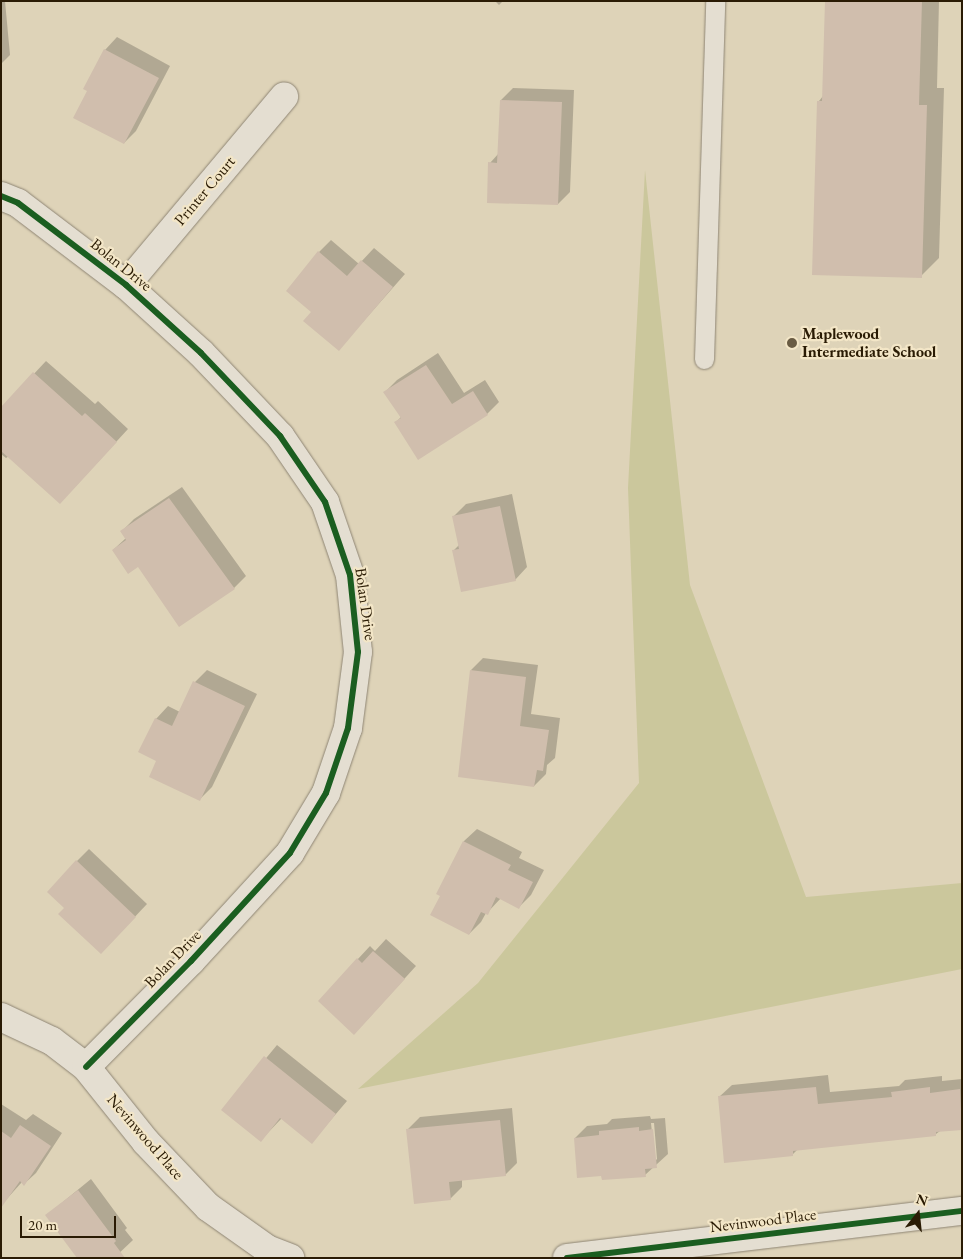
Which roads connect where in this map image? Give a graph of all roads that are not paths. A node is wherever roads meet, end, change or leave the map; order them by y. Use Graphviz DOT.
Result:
graph roads {
  1 [pos="715,1"];
  2 [pos="284,97"];
  3 [pos="1,196"];
  4 [pos="126,285"];
  5 [pos="704,359"];
  6 [pos="1,1017"];
  7 [pos="86,1067"];
  8 [pos="962,1211"];
  9 [pos="290,1258"];
  10 [pos="567,1258"];
  1 -- 5 [label="lane"];
  2 -- 4 [label="street, Printer Court"];
  3 -- 4 [label="street, Bolan Drive"];
  4 -- 7 [label="street, Bolan Drive"];
  6 -- 7 [label="street, Nevinwood Place"];
  7 -- 9 [label="street, Nevinwood Place"];
  8 -- 10 [label="street, Nevinwood Place"];
}
